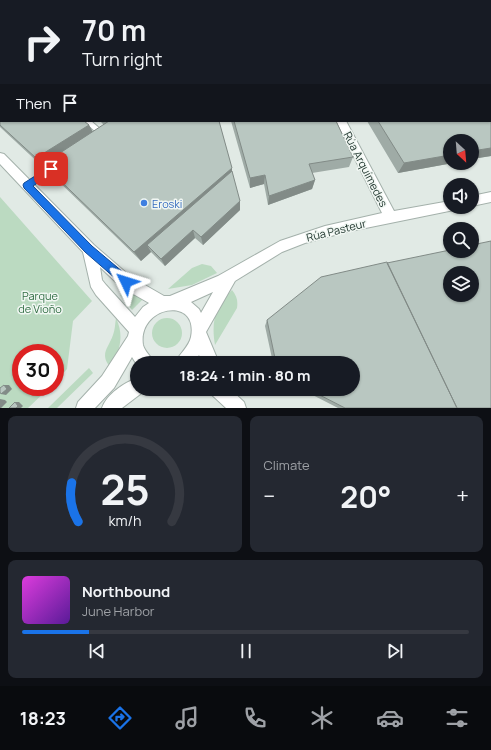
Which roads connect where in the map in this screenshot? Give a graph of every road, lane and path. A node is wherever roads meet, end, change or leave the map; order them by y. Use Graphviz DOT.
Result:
graph roads {
  1 [pos="88,122"];
  2 [pos="342,122"];
  3 [pos="97,139"];
  4 [pos="0,157"];
  5 [pos="64,161"];
  6 [pos="27,185"];
  7 [pos="491,198"];
  8 [pos="479,200"];
  9 [pos="443,207"];
  10 [pos="391,218"];
  11 [pos="89,249"];
  12 [pos="230,278"];
  13 [pos="168,303"];
  14 [pos="199,333"];
  15 [pos="136,334"];
  16 [pos="140,356"];
  17 [pos="190,356"];
  18 [pos="208,356"];
  19 [pos="130,391"];
  20 [pos="227,396"];
  21 [pos="84,408"];
  22 [pos="110,408"];
  23 [pos="238,408"];
  1 -- 3 [label="lane"];
  2 -- 10 [label="street, Rúa Arquímedes"];
  4 -- 6 [label="street"];
  5 -- 6 [label="lane"];
  6 -- 11 [label="street"];
  7 -- 8 [label="street"];
  9 -- 10 [label="street, Rúa Pasteur"];
  10 -- 12 [label="street, Rúa Pasteur"];
  11 -- 13 [label="street"];
  11 -- 15 [label="street"];
  12 -- 13 [label="street, Rúa Pasteur"];
  12 -- 14 [label="street, Rúa Pasteur"];
  13 -- 14 [label="street"];
  13 -- 15 [label="street, Rúa Pasteur"];
  14 -- 17 [label="street, Rúa Pasteur"];
  14 -- 18 [label="street"];
  15 -- 16 [label="street"];
  15 -- 21 [label="street"];
  19 -- 22 [label="street"];
  20 -- 23 [label="street"];
}
